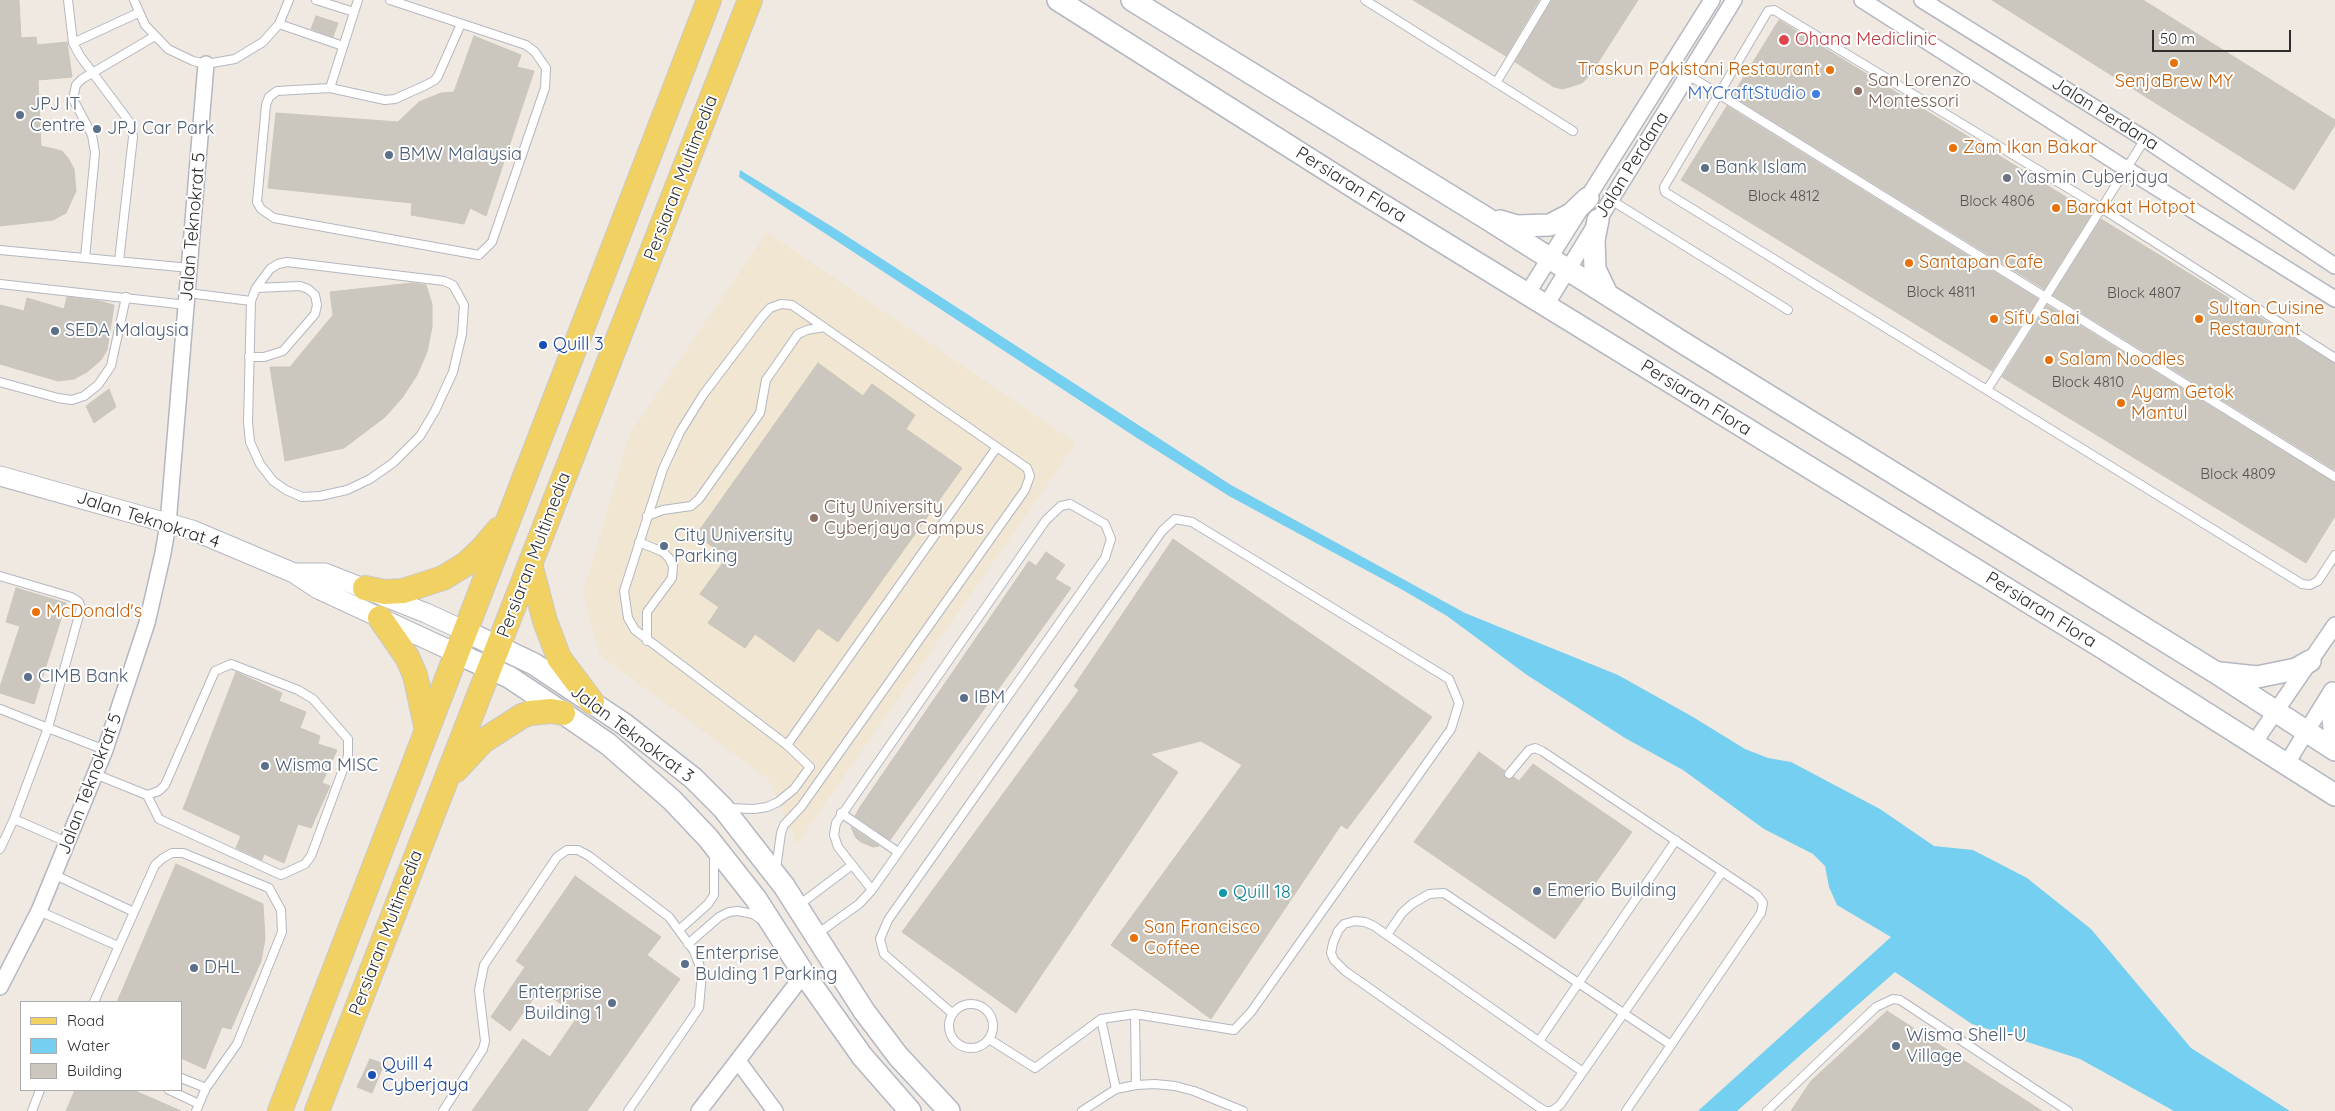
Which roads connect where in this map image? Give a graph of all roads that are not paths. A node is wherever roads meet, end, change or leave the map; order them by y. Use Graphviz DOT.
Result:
graph roads {
  1 [pos="68,0"];
  2 [pos="134,0"];
  3 [pos="289,0"];
  4 [pos="316,0"];
  5 [pos="358,0"];
  6 [pos="390,0"];
  7 [pos="709,0"];
  8 [pos="750,0"];
  9 [pos="760,0"];
  10 [pos="1058,0"];
  11 [pos="1132,0"];
  12 [pos="1149,0"];
  13 [pos="1365,0"];
  14 [pos="1546,0"];
  15 [pos="1712,0"];
  16 [pos="1734,0"];
  17 [pos="1862,0"];
  18 [pos="1922,0"];
  19 [pos="354,12"];
  20 [pos="138,13"];
  21 [pos="1161,17"];
  22 [pos="278,24"];
  23 [pos="461,24"];
  24 [pos="739,30"];
  25 [pos="155,36"];
  26 [pos="73,43"];
  27 [pos="343,46"];
  28 [pos="206,64"];
  29 [pos="1672,65"];
  30 [pos="92,73"];
  31 [pos="1688,76"];
  32 [pos="1496,83"];
  33 [pos="330,88"];
  34 [pos="1719,95"];
  35 [pos="1573,131"];
  36 [pos="2146,139"];
  37 [pos="2126,169"];
  38 [pos="1588,198"];
  39 [pos="1611,200"];
  40 [pos="2101,208"];
  41 [pos="1483,216"];
  42 [pos="1598,220"];
  43 [pos="0,250"];
  44 [pos="84,258"];
  45 [pos="1550,258"];
  46 [pos="119,261"];
  47 [pos="2335,266"];
  48 [pos="190,268"];
  49 [pos="1568,270"];
  50 [pos="0,284"];
  51 [pos="256,288"];
  52 [pos="1527,294"];
  53 [pos="1607,294"];
  54 [pos="126,297"];
  55 [pos="2044,297"];
  56 [pos="187,299"];
  57 [pos="2335,299"];
  58 [pos="251,301"];
  59 [pos="1546,305"];
  60 [pos="1788,310"];
  61 [pos="824,327"];
  62 [pos="250,357"];
  63 [pos="2335,358"];
  64 [pos="0,382"];
  65 [pos="1986,390"];
  66 [pos="998,447"];
  67 [pos="0,476"];
  68 [pos="2335,477"];
  69 [pos="510,515"];
  70 [pos="648,516"];
  71 [pos="168,524"];
  72 [pos="639,542"];
  73 [pos="2335,555"];
  74 [pos="530,564"];
  75 [pos="294,573"];
  76 [pos="1,579"];
  77 [pos="365,588"];
  78 [pos="380,618"];
  79 [pos="2335,625"];
  80 [pos="465,631"];
  81 [pos="647,641"];
  82 [pos="498,646"];
  83 [pos="456,653"];
  84 [pos="2310,661"];
  85 [pos="490,668"];
  86 [pos="2215,672"];
  87 [pos="2335,685"];
  88 [pos="2335,695"];
  89 [pos="592,702"];
  90 [pos="0,709"];
  91 [pos="2274,712"];
  92 [pos="563,713"];
  93 [pos="48,728"];
  94 [pos="427,730"];
  95 [pos="2307,732"];
  96 [pos="2335,735"];
  97 [pos="2254,743"];
  98 [pos="787,745"];
  99 [pos="105,750"];
  100 [pos="2335,750"];
  101 [pos="2287,763"];
  102 [pos="810,767"];
  103 [pos="95,774"];
  104 [pos="1509,774"];
  105 [pos="823,776"];
  106 [pos="444,784"];
  107 [pos="2335,794"];
  108 [pos="147,795"];
  109 [pos="723,808"];
  110 [pos="842,813"];
  111 [pos="14,819"];
  112 [pos="708,838"];
  113 [pos="1676,840"];
  114 [pos="68,843"];
  115 [pos="0,849"];
  116 [pos="898,852"];
  117 [pos="852,865"];
  118 [pos="1722,872"];
  119 [pos="776,874"];
  120 [pos="55,875"];
  121 [pos="872,890"];
  122 [pos="797,906"];
  123 [pos="39,911"];
  124 [pos="134,912"];
  125 [pos="678,930"];
  126 [pos="776,930"];
  127 [pos="816,935"];
  128 [pos="1387,935"];
  129 [pos="688,944"];
  130 [pos="118,946"];
  131 [pos="804,974"];
  132 [pos="1579,982"];
  133 [pos="0,987"];
  134 [pos="94,1001"];
  135 [pos="1624,1013"];
  136 [pos="953,1014"];
  137 [pos="1135,1014"];
  138 [pos="1101,1019"];
  139 [pos="989,1039"];
  140 [pos="1539,1041"];
  141 [pos="1671,1045"];
  142 [pos="738,1061"];
  143 [pos="1583,1072"];
  144 [pos="182,1078"];
  145 [pos="1136,1085"];
  146 [pos="206,1088"];
  147 [pos="1116,1089"];
  148 [pos="40,1091"];
  149 [pos="171,1091"];
  150 [pos="198,1107"];
  151 [pos="32,1111"];
  152 [pos="280,1111"];
  153 [pos="317,1111"];
  154 [pos="443,1111"];
  155 [pos="628,1111"];
  156 [pos="699,1111"];
  157 [pos="775,1111"];
  158 [pos="910,1111"];
  159 [pos="949,1111"];
  160 [pos="1082,1111"];
  161 [pos="1243,1111"];
  162 [pos="1626,1111"];
  163 [pos="1767,1111"];
  164 [pos="2068,1111"];
  1 -- 26 [label="lane"];
  2 -- 20 [label="lane"];
  3 -- 22 [label="lane"];
  4 -- 19 [label="lane"];
  5 -- 19 [label="lane"];
  6 -- 23 [label="lane"];
  7 -- 69 [label="main road, Persiaran Multimedia"];
  8 -- 24 [label="main road, Persiaran Multimedia"];
  9 -- 24 [label="main road"];
  10 -- 52 [label="main road, Persiaran Flora"];
  11 -- 21 [label="main road"];
  12 -- 21 [label="street"];
  13 -- 32 [label="lane"];
  14 -- 32 [label="lane"];
  15 -- 29 [label="street, Jalan Perdana"];
  16 -- 31 [label="street, Jalan Perdana"];
  17 -- 37 [label="street, Jalan Perdana"];
  18 -- 36 [label="street, Jalan Perdana"];
  19 -- 27 [label="lane"];
  20 -- 25 [label="lane"];
  20 -- 26 [label="lane"];
  21 -- 41 [label="main road"];
  22 -- 27 [label="lane"];
  22 -- 28 [label="lane"];
  23 -- 33 [label="lane"];
  23 -- 33 [label="lane"];
  24 -- 74 [label="main road, Persiaran Multimedia"];
  25 -- 28 [label="lane"];
  25 -- 30 [label="lane"];
  26 -- 30 [label="lane"];
  27 -- 33 [label="lane"];
  28 -- 48 [label="street, Jalan Teknokrat 5"];
  29 -- 31 [label="lane"];
  29 -- 38 [label="street, Jalan Perdana"];
  30 -- 44 [label="lane"];
  30 -- 46 [label="lane"];
  31 -- 34 [label="lane"];
  31 -- 39 [label="street, Jalan Perdana"];
  32 -- 35 [label="lane"];
  34 -- 40 [label="lane"];
  34 -- 55 [label="lane"];
  34 -- 65 [label="lane"];
  36 -- 37 [label="lane"];
  36 -- 47 [label="street, Jalan Perdana"];
  37 -- 40 [label="lane"];
  37 -- 57 [label="street, Jalan Perdana"];
  38 -- 41 [label="main road"];
  38 -- 45 [label="street, Jalan Perdana"];
  39 -- 42 [label="street, Jalan Perdana"];
  39 -- 60 [label="lane"];
  40 -- 55 [label="lane"];
  40 -- 63 [label="lane"];
  41 -- 45 [label="main road"];
  42 -- 49 [label="street, Jalan Perdana"];
  42 -- 53 [label="main road"];
  43 -- 44 [label="lane"];
  44 -- 46 [label="lane"];
  45 -- 49 [label="main road"];
  45 -- 52 [label="street, Jalan Perdana"];
  46 -- 48 [label="lane"];
  48 -- 56 [label="street, Jalan Teknokrat 5"];
  49 -- 53 [label="main road"];
  49 -- 59 [label="street, Jalan Perdana"];
  50 -- 54 [label="lane"];
  51 -- 58 [label="lane"];
  51 -- 62 [label="lane"];
  51 -- 62 [label="lane"];
  52 -- 59 [label="main road, Persiaran Flora"];
  53 -- 86 [label="main road"];
  54 -- 56 [label="lane"];
  54 -- 64 [label="lane"];
  55 -- 65 [label="lane"];
  55 -- 68 [label="lane"];
  56 -- 58 [label="lane"];
  56 -- 71 [label="street, Jalan Teknokrat 5"];
  58 -- 62 [label="lane"];
  59 -- 97 [label="main road, Persiaran Flora"];
  61 -- 66 [label="lane"];
  61 -- 70 [label="lane"];
  61 -- 70 [label="lane"];
  65 -- 73 [label="lane"];
  66 -- 98 [label="lane"];
  66 -- 105 [label="lane"];
  67 -- 71 [label="street, Jalan Teknokrat 4"];
  69 -- 77 [label="main road"];
  69 -- 80 [label="main road, Persiaran Multimedia"];
  70 -- 72 [label="lane"];
  71 -- 75 [label="street, Jalan Teknokrat 4"];
  71 -- 99 [label="street, Jalan Teknokrat 5"];
  72 -- 81 [label="lane"];
  72 -- 81 [label="lane"];
  74 -- 82 [label="main road, Persiaran Multimedia"];
  74 -- 89 [label="main road"];
  75 -- 77 [label="street, Jalan Teknokrat 4"];
  75 -- 78 [label="street, Jalan Teknokrat 4"];
  76 -- 93 [label="lane"];
  77 -- 80 [label="street, Jalan Teknokrat 4"];
  78 -- 83 [label="street, Jalan Teknokrat 4"];
  78 -- 94 [label="main road"];
  79 -- 84 [label="street"];
  80 -- 82 [label="main road, Jalan Teknokrat 3"];
  80 -- 83 [label="main road, Persiaran Multimedia"];
  81 -- 98 [label="lane"];
  82 -- 85 [label="main road, Persiaran Multimedia"];
  82 -- 89 [label="main road, Jalan Teknokrat 3"];
  83 -- 85 [label="main road, Jalan Teknokrat 4"];
  83 -- 94 [label="main road, Persiaran Multimedia"];
  84 -- 86 [label="main road"];
  84 -- 91 [label="street"];
  85 -- 92 [label="main road, Jalan Teknokrat 3"];
  85 -- 106 [label="main road, Persiaran Multimedia"];
  86 -- 91 [label="main road"];
  87 -- 95 [label="street"];
  88 -- 96 [label="main road"];
  89 -- 109 [label="main road, Jalan Teknokrat 3"];
  90 -- 93 [label="lane"];
  91 -- 95 [label="main road"];
  91 -- 97 [label="street"];
  92 -- 106 [label="main road"];
  92 -- 112 [label="main road, Jalan Teknokrat 3"];
  93 -- 99 [label="lane"];
  93 -- 111 [label="lane"];
  94 -- 152 [label="main road, Persiaran Multimedia"];
  95 -- 100 [label="main road"];
  95 -- 101 [label="street"];
  97 -- 101 [label="main road, Persiaran Flora"];
  98 -- 102 [label="lane"];
  99 -- 103 [label="street, Jalan Teknokrat 5"];
  101 -- 107 [label="main road, Persiaran Flora"];
  102 -- 105 [label="lane"];
  102 -- 109 [label="lane"];
  103 -- 108 [label="lane"];
  103 -- 114 [label="street, Jalan Teknokrat 5"];
  104 -- 113 [label="lane"];
  105 -- 119 [label="lane"];
  106 -- 153 [label="main road, Persiaran Multimedia"];
  108 -- 108 [label="lane"];
  109 -- 119 [label="main road, Jalan Teknokrat 3"];
  110 -- 116 [label="lane"];
  110 -- 116 [label="lane"];
  110 -- 117 [label="lane"];
  111 -- 114 [label="lane"];
  111 -- 115 [label="lane"];
  112 -- 125 [label="lane"];
  112 -- 126 [label="main road, Jalan Teknokrat 3"];
  113 -- 118 [label="lane"];
  113 -- 132 [label="lane"];
  114 -- 120 [label="street, Jalan Teknokrat 5"];
  116 -- 121 [label="lane"];
  117 -- 121 [label="lane"];
  117 -- 122 [label="lane"];
  118 -- 135 [label="lane"];
  118 -- 141 [label="lane"];
  119 -- 122 [label="main road, Jalan Teknokrat 3"];
  120 -- 123 [label="street, Jalan Teknokrat 5"];
  120 -- 124 [label="lane"];
  121 -- 127 [label="lane"];
  122 -- 127 [label="main road, Jalan Teknokrat 3"];
  123 -- 130 [label="lane"];
  123 -- 133 [label="street, Jalan Teknokrat 5"];
  124 -- 130 [label="lane"];
  124 -- 146 [label="lane"];
  125 -- 129 [label="lane"];
  125 -- 154 [label="lane"];
  126 -- 129 [label="lane"];
  126 -- 131 [label="main road, Jalan Teknokrat 3"];
  127 -- 159 [label="main road, Jalan Teknokrat 3"];
  128 -- 132 [label="lane"];
  128 -- 140 [label="lane"];
  128 -- 143 [label="lane"];
  129 -- 155 [label="lane"];
  130 -- 134 [label="lane"];
  131 -- 142 [label="street"];
  131 -- 158 [label="main road, Jalan Teknokrat 3"];
  132 -- 135 [label="lane"];
  132 -- 140 [label="lane"];
  135 -- 141 [label="lane"];
  135 -- 143 [label="lane"];
  136 -- 137 [label="lane"];
  136 -- 139 [label="lane"];
  136 -- 139 [label="lane"];
  137 -- 138 [label="lane"];
  137 -- 145 [label="lane"];
  138 -- 139 [label="lane"];
  138 -- 147 [label="lane"];
  140 -- 143 [label="lane"];
  141 -- 162 [label="lane"];
  142 -- 156 [label="street"];
  142 -- 157 [label="street"];
  144 -- 146 [label="lane"];
  145 -- 147 [label="lane"];
  145 -- 161 [label="lane"];
  146 -- 150 [label="lane"];
  147 -- 160 [label="lane"];
  148 -- 151 [label="lane"];
  149 -- 150 [label="lane"];
  163 -- 164 [label="lane"];
}
